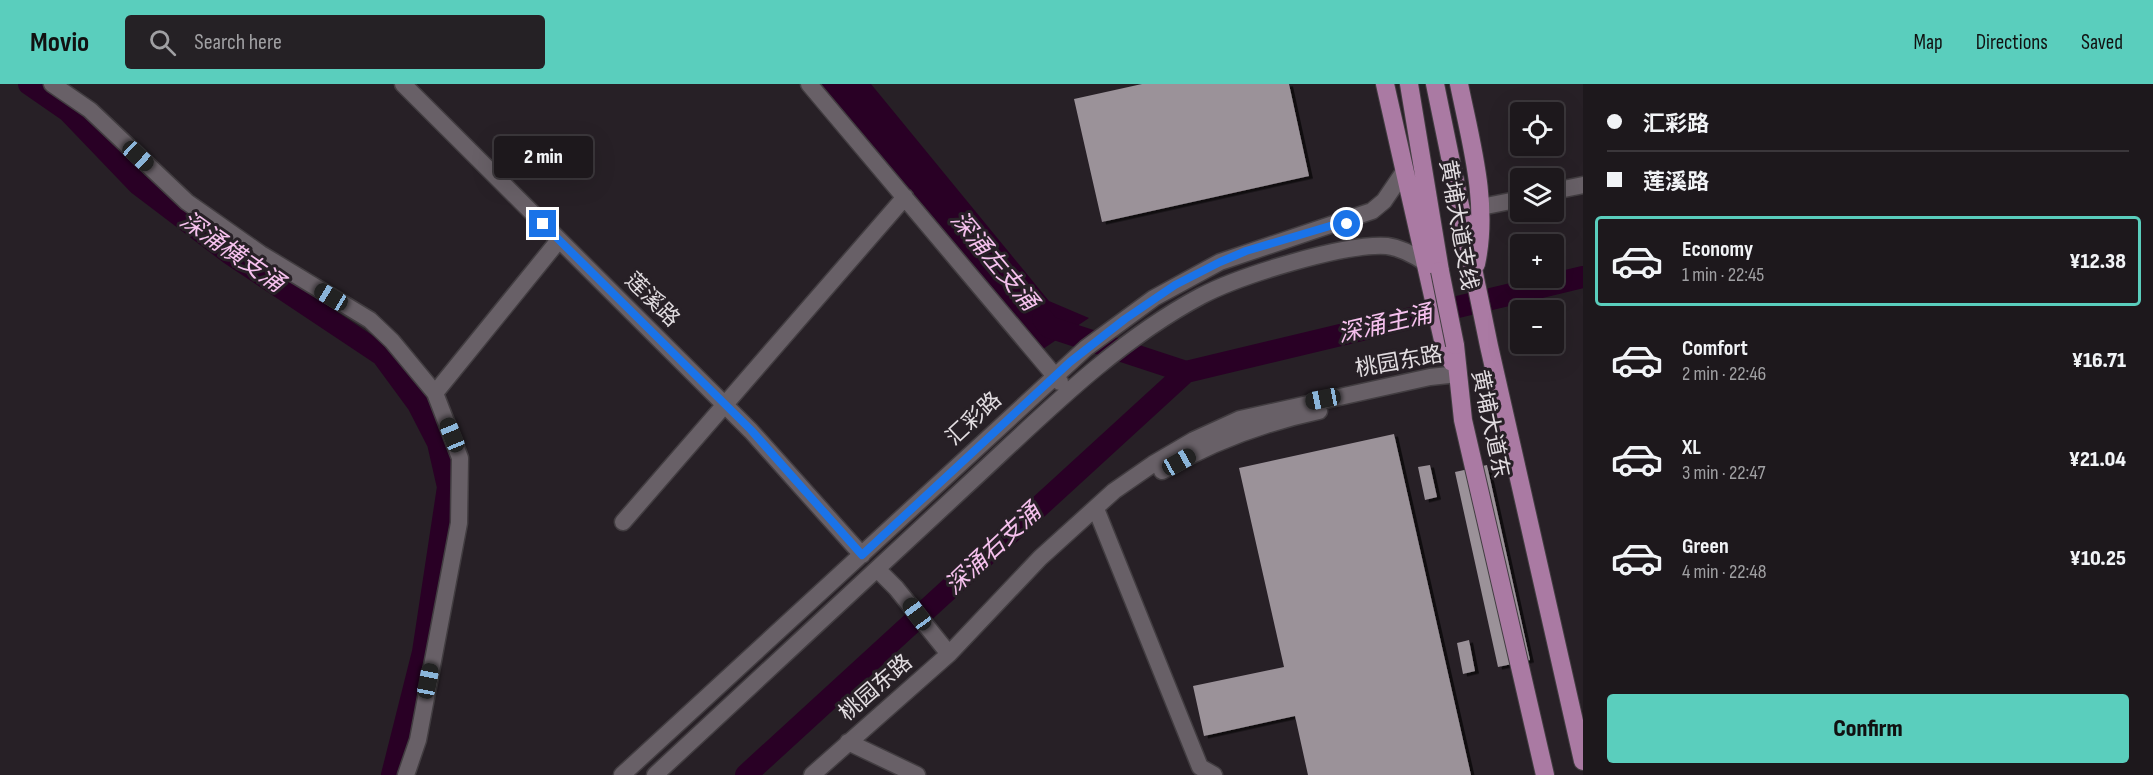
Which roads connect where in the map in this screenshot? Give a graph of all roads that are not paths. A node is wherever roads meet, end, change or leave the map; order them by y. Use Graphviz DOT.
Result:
graph roads {
  1 [pos="52,84"];
  2 [pos="403,84"];
  3 [pos="809,84"];
  4 [pos="1385,84"];
  5 [pos="1409,84"];
  6 [pos="1435,84"];
  7 [pos="1459,84"];
  8 [pos="1403,173"];
  9 [pos="1583,185"];
  10 [pos="1564,190"];
  11 [pos="904,197"];
  12 [pos="1510,201"];
  13 [pos="1481,207"];
  14 [pos="1340,223"];
  15 [pos="559,240"];
  16 [pos="1349,250"];
  17 [pos="1432,268"];
  18 [pos="1474,271"];
  19 [pos="1458,374"];
  20 [pos="1054,376"];
  21 [pos="1068,392"];
  22 [pos="435,393"];
  23 [pos="724,404"];
  24 [pos="1005,422"];
  25 [pos="1019,437"];
  26 [pos="1096,509"];
  27 [pos="622,522"];
  28 [pos="862,555"];
  29 [pos="877,569"];
  30 [pos="949,654"];
  31 [pos="848,742"];
  32 [pos="1583,761"];
  33 [pos="406,775"];
  34 [pos="622,775"];
  35 [pos="655,775"];
  36 [pos="812,775"];
  37 [pos="917,775"];
  38 [pos="1214,775"];
  39 [pos="1545,775"];
  1 -- 22 [label="street"];
  2 -- 15 [label="street, 莲溪路"];
  3 -- 11 [label="street"];
  4 -- 8 [label="main road"];
  5 -- 17 [label="main road, 黄埔大道支线"];
  6 -- 18 [label="main road, 黄埔大道支线"];
  7 -- 13 [label="main road, 黄埔大道东"];
  8 -- 14 [label="street, 汇彩路"];
  8 -- 17 [label="main road"];
  9 -- 10 [label="street"];
  11 -- 20 [label="street"];
  11 -- 23 [label="street"];
  12 -- 13 [label="street"];
  13 -- 18 [label="main road, 黄埔大道东"];
  14 -- 16 [label="street"];
  14 -- 20 [label="street, 汇彩路"];
  15 -- 22 [label="street"];
  15 -- 23 [label="street, 莲溪路"];
  16 -- 17 [label="street, 汇彩路"];
  16 -- 21 [label="street, 汇彩路"];
  17 -- 19 [label="main road, 黄埔大道支线, bridge"];
  18 -- 32 [label="main road, 黄埔大道东"];
  19 -- 26 [label="street, 桃园东路"];
  19 -- 39 [label="main road, 黄埔大道东"];
  20 -- 21 [label="street"];
  20 -- 24 [label="street, 汇彩路"];
  21 -- 25 [label="street, 汇彩路"];
  22 -- 33 [label="street"];
  23 -- 27 [label="street"];
  23 -- 28 [label="street, 莲溪路"];
  24 -- 25 [label="street"];
  24 -- 28 [label="street, 汇彩路"];
  25 -- 29 [label="street, 汇彩路"];
  26 -- 30 [label="street, 桃园东路"];
  26 -- 38 [label="street"];
  28 -- 34 [label="street, 汇彩路"];
  29 -- 30 [label="street"];
  29 -- 35 [label="street, 汇彩路"];
  30 -- 31 [label="street, 桃园东路"];
  31 -- 36 [label="street, 桃园东路"];
  31 -- 37 [label="street"];
}
